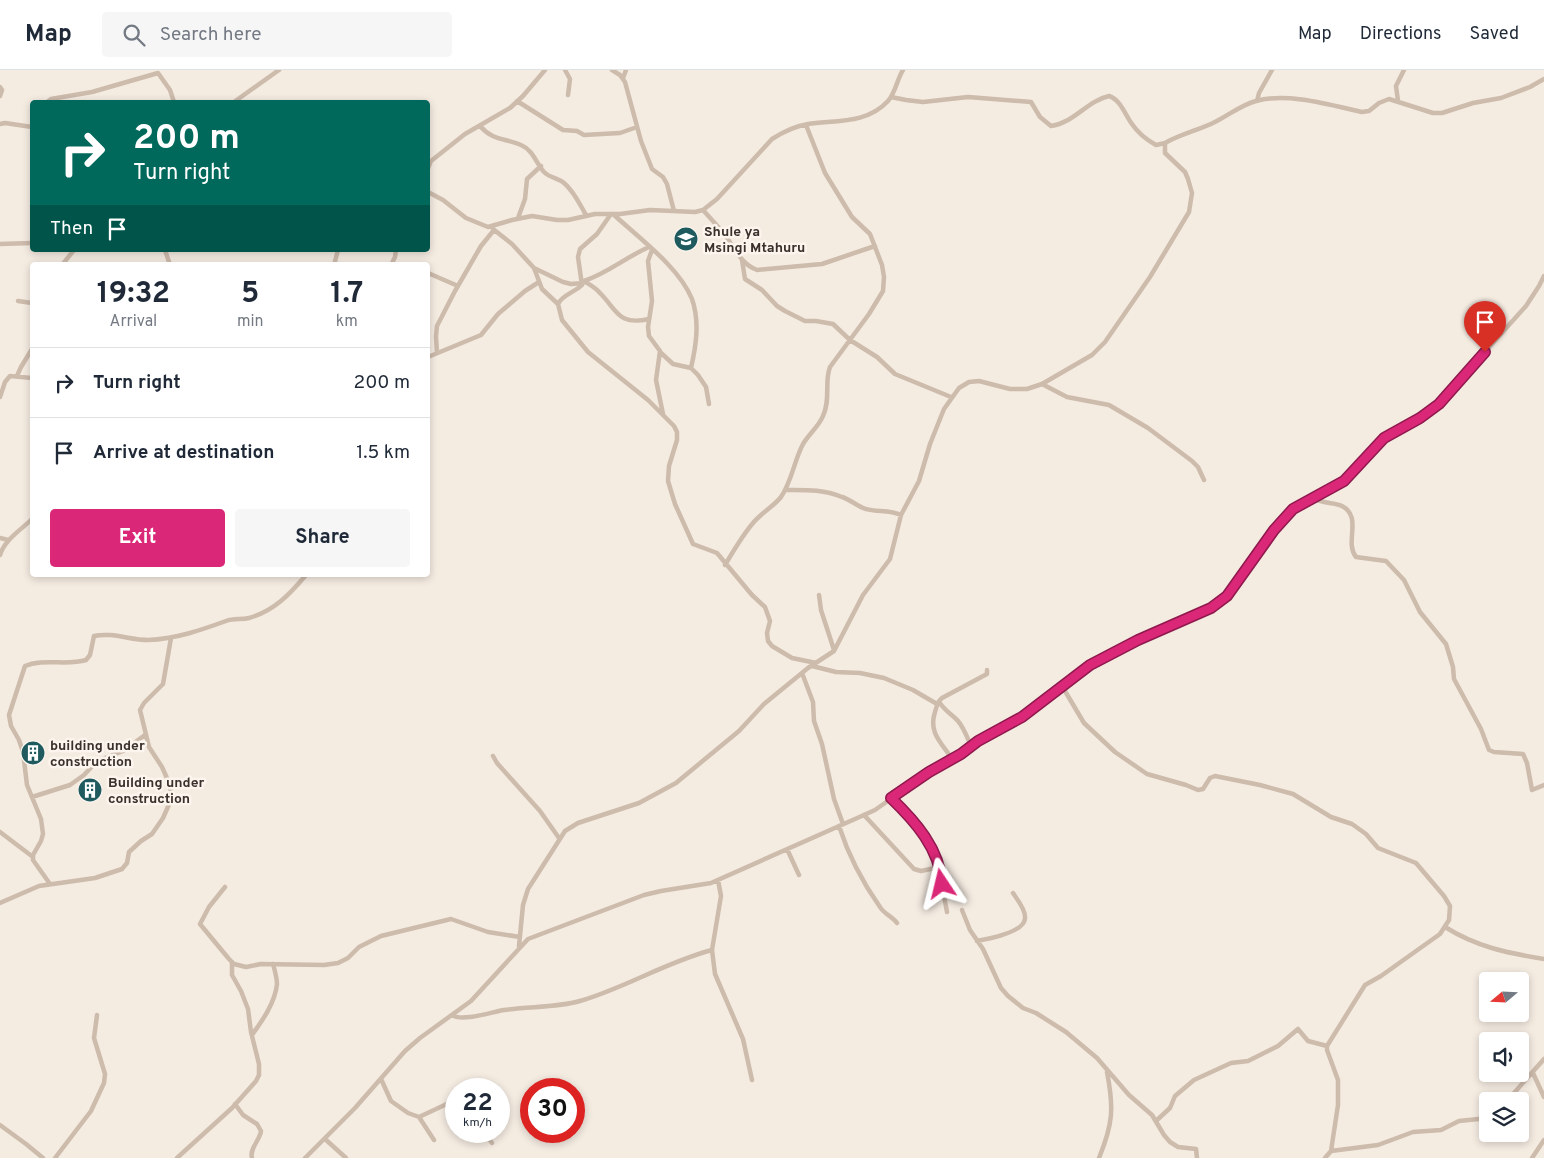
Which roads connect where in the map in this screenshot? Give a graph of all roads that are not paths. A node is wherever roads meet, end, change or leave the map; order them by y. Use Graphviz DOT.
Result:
graph roads {
  1 [pos="279,70"];
  2 [pos="545,70"];
  3 [pos="566,70"];
  4 [pos="612,70"];
  5 [pos="626,70"];
  6 [pos="903,70"];
  7 [pos="1272,70"];
  8 [pos="1404,70"];
  9 [pos="623,78"];
  10 [pos="1544,79"];
  11 [pos="0,87"];
  12 [pos="568,95"];
  13 [pos="0,96"];
  14 [pos="891,97"];
  15 [pos="50,100"];
  16 [pos="173,100"];
  17 [pos="237,100"];
  18 [pos="1257,101"];
  19 [pos="1398,101"];
  20 [pos="517,102"];
  21 [pos="0,124"];
  22 [pos="806,125"];
  23 [pos="480,126"];
  24 [pos="30,127"];
  25 [pos="637,127"];
  26 [pos="1165,143"];
  27 [pos="430,164"];
  28 [pos="541,166"];
  29 [pos="430,193"];
  30 [pos="703,210"];
  31 [pos="674,211"];
  32 [pos="612,214"];
  33 [pos="586,215"];
  34 [pos="518,218"];
  35 [pos="492,228"];
  36 [pos="30,243"];
  37 [pos="0,244"];
  38 [pos="875,246"];
  39 [pos="650,248"];
  40 [pos="72,252"];
  41 [pos="742,260"];
  42 [pos="64,262"];
  43 [pos="534,268"];
  44 [pos="430,275"];
  45 [pos="1544,276"];
  46 [pos="539,282"];
  47 [pos="583,282"];
  48 [pos="458,286"];
  49 [pos="18,301"];
  50 [pos="30,303"];
  51 [pos="558,304"];
  52 [pos="649,319"];
  53 [pos="850,340"];
  54 [pos="30,352"];
  55 [pos="660,352"];
  56 [pos="437,353"];
  57 [pos="430,356"];
  58 [pos="691,368"];
  59 [pos="17,376"];
  60 [pos="30,378"];
  61 [pos="1042,384"];
  62 [pos="0,397"];
  63 [pos="951,397"];
  64 [pos="709,404"];
  65 [pos="664,415"];
  66 [pos="1204,480"];
  67 [pos="785,490"];
  68 [pos="1312,498"];
  69 [pos="901,515"];
  70 [pos="30,521"];
  71 [pos="0,538"];
  72 [pos="8,540"];
  73 [pos="0,555"];
  74 [pos="725,565"];
  75 [pos="304,577"];
  76 [pos="819,595"];
  77 [pos="170,638"];
  78 [pos="834,650"];
  79 [pos="814,664"];
  80 [pos="987,670"];
  81 [pos="802,673"];
  82 [pos="1062,686"];
  83 [pos="938,702"];
  84 [pos="145,735"];
  85 [pos="971,746"];
  86 [pos="493,756"];
  87 [pos="952,759"];
  88 [pos="1544,785"];
  89 [pos="32,797"];
  90 [pos="891,798"];
  91 [pos="864,815"];
  92 [pos="841,825"];
  93 [pos="0,832"];
  94 [pos="559,838"];
  95 [pos="787,849"];
  96 [pos="33,857"];
  97 [pos="940,867"];
  98 [pos="799,875"];
  99 [pos="718,880"];
  100 [pos="50,884"];
  101 [pos="225,887"];
  102 [pos="1013,893"];
  103 [pos="0,903"];
  104 [pos="962,910"];
  105 [pos="947,912"];
  106 [pos="896,923"];
  107 [pos="1445,927"];
  108 [pos="520,937"];
  109 [pos="977,941"];
  110 [pos="519,947"];
  111 [pos="712,950"];
  112 [pos="1544,959"];
  113 [pos="232,962"];
  114 [pos="273,964"];
  115 [pos="97,1015"];
  116 [pos="452,1015"];
  117 [pos="252,1035"];
  118 [pos="1327,1046"];
  119 [pos="1544,1059"];
  120 [pos="1107,1070"];
  121 [pos="1533,1073"];
  122 [pos="381,1079"];
  123 [pos="752,1080"];
  124 [pos="1515,1092"];
  125 [pos="1544,1096"];
  126 [pos="235,1104"];
  127 [pos="445,1105"];
  128 [pos="419,1117"];
  129 [pos="1479,1119"];
  130 [pos="1157,1120"];
  131 [pos="0,1125"];
  132 [pos="325,1139"];
  133 [pos="434,1140"];
  134 [pos="1544,1140"];
  135 [pos="1331,1152"];
  136 [pos="43,1158"];
  137 [pos="55,1158"];
  138 [pos="177,1158"];
  139 [pos="252,1158"];
  140 [pos="305,1158"];
  141 [pos="346,1158"];
  142 [pos="1099,1158"];
  143 [pos="1197,1158"];
  144 [pos="1325,1158"];
  145 [pos="1532,1158"];
  1 -- 17 [label="street"];
  2 -- 20 [label="street"];
  3 -- 12 [label="street"];
  4 -- 9 [label="street"];
  5 -- 9 [label="street"];
  6 -- 14 [label="street"];
  7 -- 18 [label="street"];
  8 -- 19 [label="street"];
  9 -- 25 [label="street"];
  10 -- 19 [label="street"];
  11 -- 13 [label="street"];
  14 -- 22 [label="street"];
  14 -- 26 [label="street"];
  15 -- 16 [label="street"];
  18 -- 19 [label="street"];
  18 -- 26 [label="street"];
  20 -- 23 [label="street"];
  20 -- 25 [label="street"];
  21 -- 24 [label="street"];
  22 -- 30 [label="street"];
  22 -- 38 [label="street"];
  23 -- 27 [label="street"];
  23 -- 28 [label="street"];
  25 -- 31 [label="street"];
  26 -- 61 [label="street"];
  28 -- 33 [label="street"];
  28 -- 34 [label="street"];
  29 -- 35 [label="street"];
  30 -- 31 [label="street"];
  30 -- 41 [label="street"];
  31 -- 32 [label="street"];
  32 -- 33 [label="street"];
  32 -- 39 [label="street"];
  32 -- 47 [label="street"];
  33 -- 34 [label="street"];
  34 -- 35 [label="street"];
  35 -- 43 [label="street"];
  35 -- 48 [label="street"];
  36 -- 37 [label="street"];
  38 -- 41 [label="street"];
  38 -- 53 [label="street"];
  39 -- 47 [label="street"];
  39 -- 52 [label="street"];
  39 -- 58 [label="street"];
  40 -- 42 [label="street"];
  41 -- 53 [label="street"];
  43 -- 46 [label="street"];
  43 -- 47 [label="street"];
  44 -- 48 [label="street"];
  45 -- 68 [label="street"];
  46 -- 51 [label="street"];
  46 -- 56 [label="street"];
  47 -- 51 [label="street"];
  47 -- 52 [label="street"];
  48 -- 56 [label="street"];
  49 -- 50 [label="street"];
  51 -- 65 [label="street"];
  52 -- 55 [label="street"];
  53 -- 63 [label="street"];
  53 -- 67 [label="street"];
  54 -- 59 [label="street"];
  55 -- 58 [label="street"];
  55 -- 65 [label="street"];
  56 -- 57 [label="street"];
  58 -- 64 [label="street"];
  59 -- 60 [label="street"];
  59 -- 62 [label="street"];
  61 -- 63 [label="street"];
  61 -- 66 [label="street"];
  63 -- 69 [label="street"];
  65 -- 74 [label="street"];
  67 -- 69 [label="street"];
  67 -- 74 [label="street"];
  68 -- 82 [label="street"];
  68 -- 88 [label="street"];
  69 -- 78 [label="street"];
  70 -- 72 [label="street"];
  71 -- 72 [label="street"];
  72 -- 73 [label="street"];
  74 -- 79 [label="street"];
  75 -- 77 [label="street"];
  76 -- 78 [label="street"];
  77 -- 84 [label="street"];
  77 -- 89 [label="street"];
  78 -- 79 [label="street"];
  79 -- 81 [label="street"];
  79 -- 83 [label="street"];
  80 -- 83 [label="street"];
  81 -- 92 [label="street"];
  81 -- 94 [label="street"];
  82 -- 85 [label="street"];
  82 -- 107 [label="street"];
  83 -- 85 [label="street"];
  83 -- 87 [label="street"];
  84 -- 89 [label="street"];
  84 -- 100 [label="street"];
  85 -- 87 [label="street"];
  86 -- 94 [label="street"];
  87 -- 90 [label="street"];
  89 -- 96 [label="street"];
  90 -- 91 [label="street"];
  90 -- 97 [label="street"];
  91 -- 92 [label="street"];
  91 -- 97 [label="street"];
  92 -- 95 [label="street"];
  92 -- 106 [label="street"];
  93 -- 96 [label="street"];
  94 -- 108 [label="street"];
  95 -- 98 [label="street"];
  95 -- 99 [label="street"];
  96 -- 100 [label="street"];
  97 -- 105 [label="street"];
  99 -- 110 [label="street"];
  99 -- 111 [label="street"];
  100 -- 103 [label="street"];
  101 -- 113 [label="street"];
  102 -- 109 [label="street"];
  104 -- 109 [label="street"];
  107 -- 112 [label="street"];
  107 -- 118 [label="street"];
  108 -- 110 [label="street"];
  108 -- 114 [label="street"];
  109 -- 120 [label="street"];
  110 -- 116 [label="street"];
  111 -- 116 [label="street"];
  111 -- 123 [label="street"];
  113 -- 114 [label="street"];
  113 -- 117 [label="street"];
  114 -- 117 [label="street"];
  115 -- 137 [label="street"];
  116 -- 122 [label="street"];
  117 -- 126 [label="street"];
  118 -- 130 [label="street"];
  118 -- 135 [label="street"];
  119 -- 121 [label="street"];
  120 -- 130 [label="street"];
  120 -- 142 [label="street"];
  121 -- 124 [label="street"];
  121 -- 125 [label="street"];
  122 -- 128 [label="street"];
  122 -- 132 [label="street"];
  126 -- 138 [label="street"];
  126 -- 139 [label="street"];
  127 -- 128 [label="street"];
  128 -- 133 [label="street"];
  129 -- 135 [label="street"];
  130 -- 143 [label="street"];
  131 -- 136 [label="street"];
  132 -- 140 [label="street"];
  132 -- 141 [label="street"];
  134 -- 145 [label="street"];
  135 -- 144 [label="street"];
}
